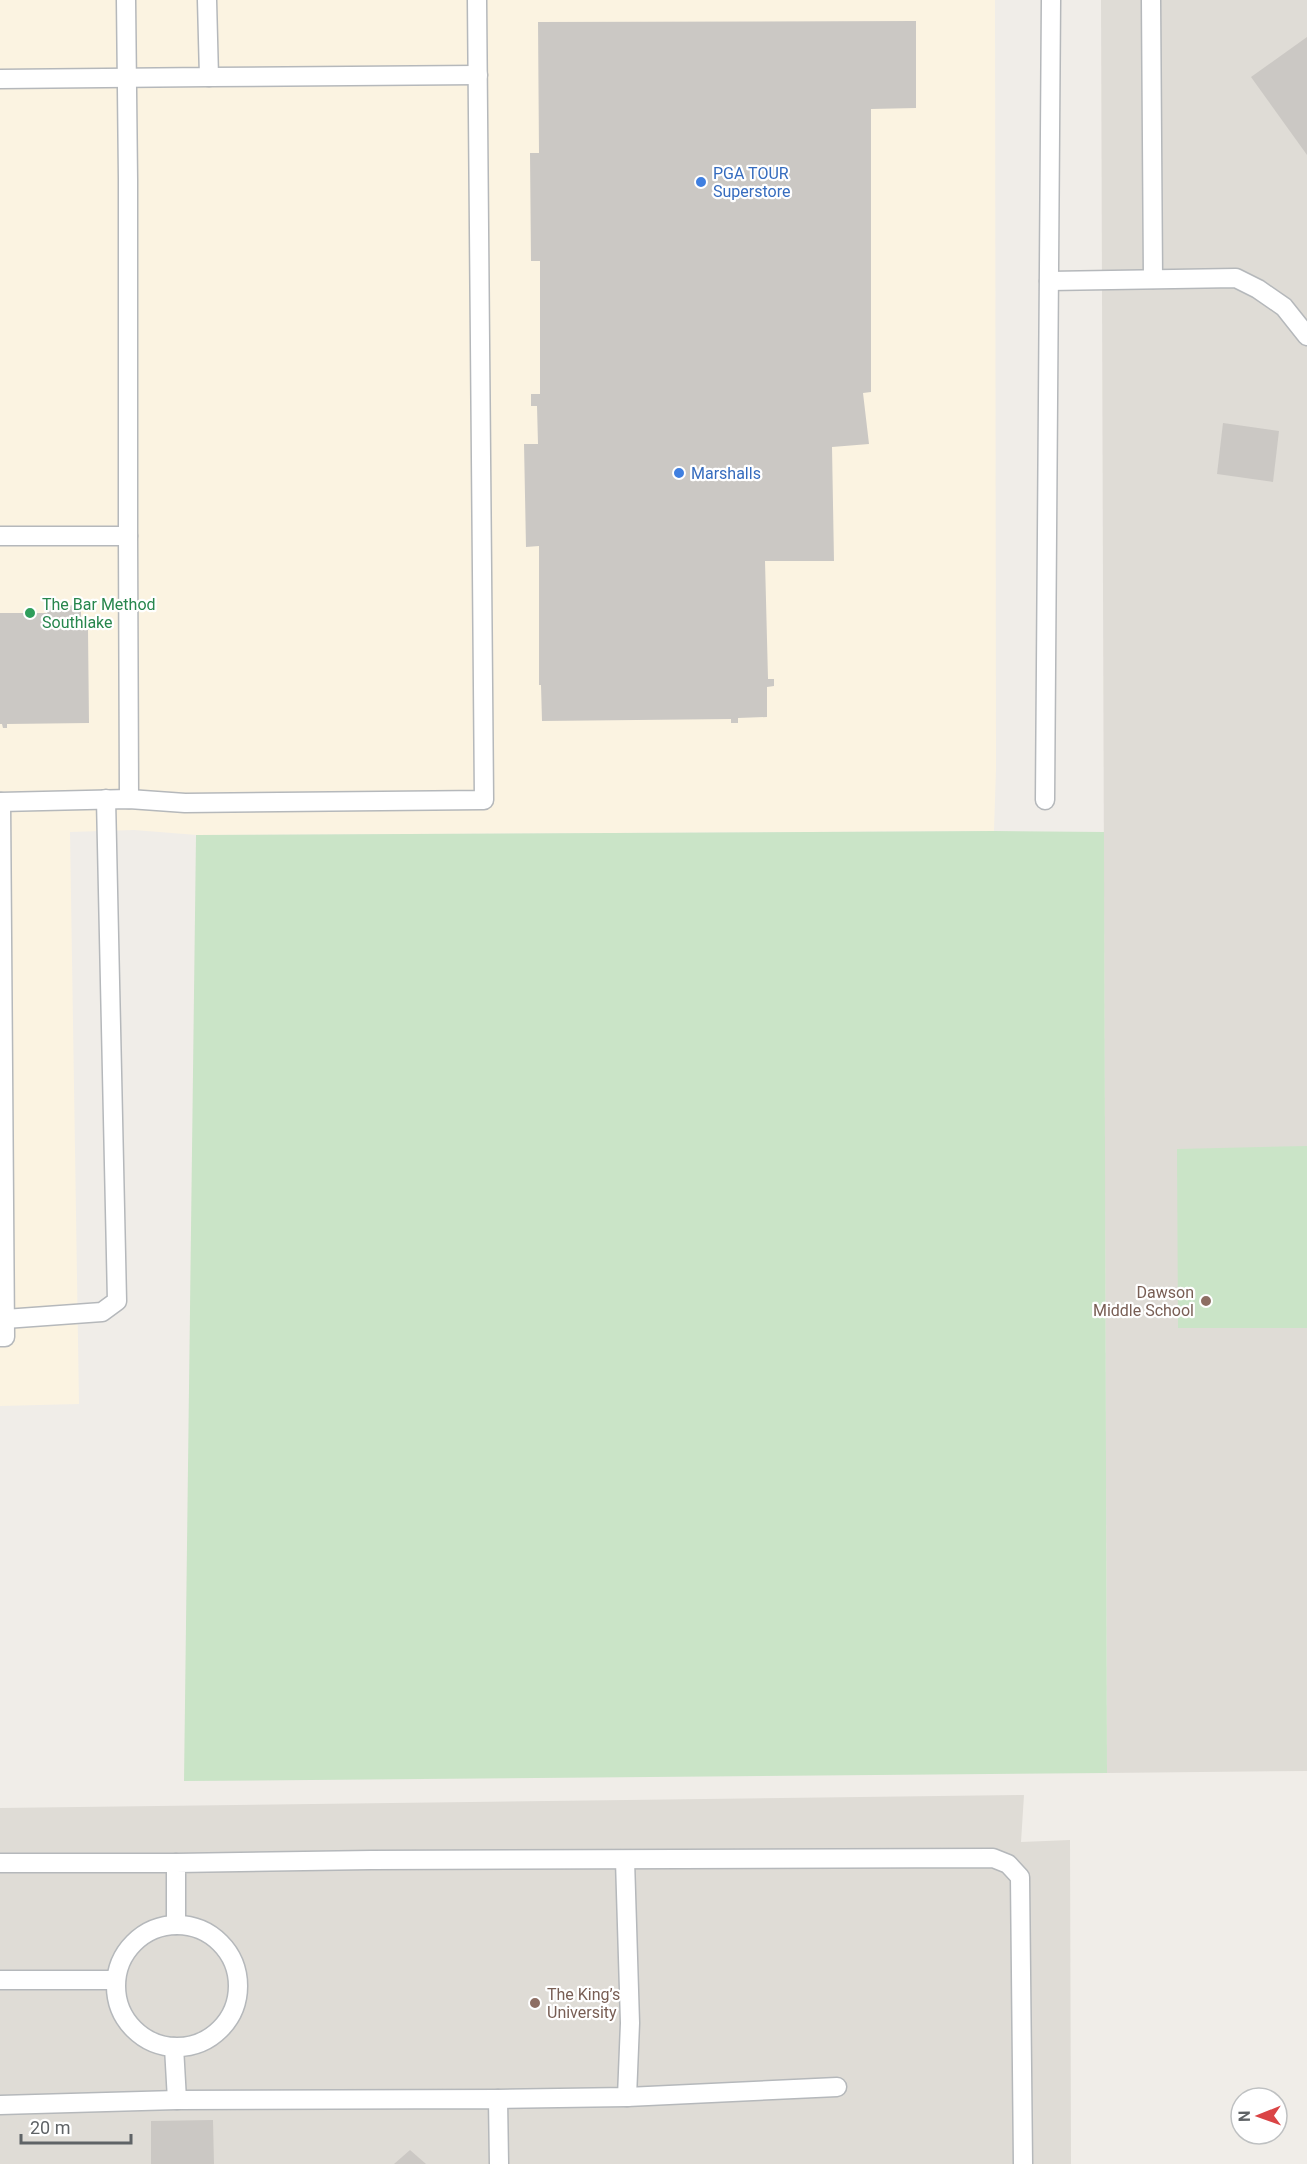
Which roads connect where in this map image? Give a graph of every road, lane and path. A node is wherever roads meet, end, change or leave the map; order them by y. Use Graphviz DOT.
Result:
graph roads {
  1 [pos="126,0"];
  2 [pos="207,0"];
  3 [pos="477,0"];
  4 [pos="1051,0"];
  5 [pos="1151,0"];
  6 [pos="478,75"];
  7 [pos="209,77"];
  8 [pos="0,79"];
  9 [pos="127,79"];
  10 [pos="1153,279"];
  11 [pos="1049,281"];
  12 [pos="1307,336"];
  13 [pos="0,536"];
  14 [pos="128,536"];
  15 [pos="106,799"];
  16 [pos="129,799"];
  17 [pos="1045,800"];
  18 [pos="1,802"];
  19 [pos="5,1319"];
  20 [pos="0,1337"];
  21 [pos="625,1860"];
  22 [pos="0,1863"];
  23 [pos="176,1863"];
  24 [pos="176,1925"];
  25 [pos="0,1980"];
  26 [pos="116,1980"];
  27 [pos="174,2047"];
  28 [pos="837,2087"];
  29 [pos="627,2097"];
  30 [pos="498,2099"];
  31 [pos="177,2100"];
  32 [pos="0,2105"];
  33 [pos="499,2164"];
  34 [pos="1023,2164"];
  1 -- 9 [label="lane"];
  2 -- 7 [label="lane"];
  3 -- 6 [label="lane"];
  4 -- 11 [label="lane"];
  5 -- 10 [label="lane"];
  6 -- 7 [label="lane"];
  6 -- 16 [label="lane"];
  7 -- 9 [label="lane"];
  8 -- 9 [label="lane"];
  9 -- 14 [label="lane"];
  10 -- 11 [label="lane"];
  10 -- 12 [label="lane"];
  11 -- 17 [label="lane"];
  13 -- 14 [label="lane"];
  14 -- 16 [label="lane"];
  15 -- 16 [label="lane"];
  15 -- 18 [label="lane"];
  15 -- 19 [label="lane"];
  18 -- 19 [label="lane"];
  19 -- 20 [label="lane"];
  21 -- 23 [label="lane"];
  21 -- 29 [label="lane"];
  21 -- 34 [label="lane"];
  22 -- 23 [label="lane"];
  23 -- 24 [label="lane"];
  24 -- 26 [label="lane"];
  24 -- 27 [label="lane"];
  25 -- 26 [label="lane"];
  26 -- 27 [label="lane"];
  27 -- 31 [label="lane"];
  28 -- 29 [label="lane"];
  29 -- 30 [label="lane"];
  30 -- 31 [label="lane"];
  30 -- 33 [label="lane"];
  31 -- 32 [label="lane"];
}
